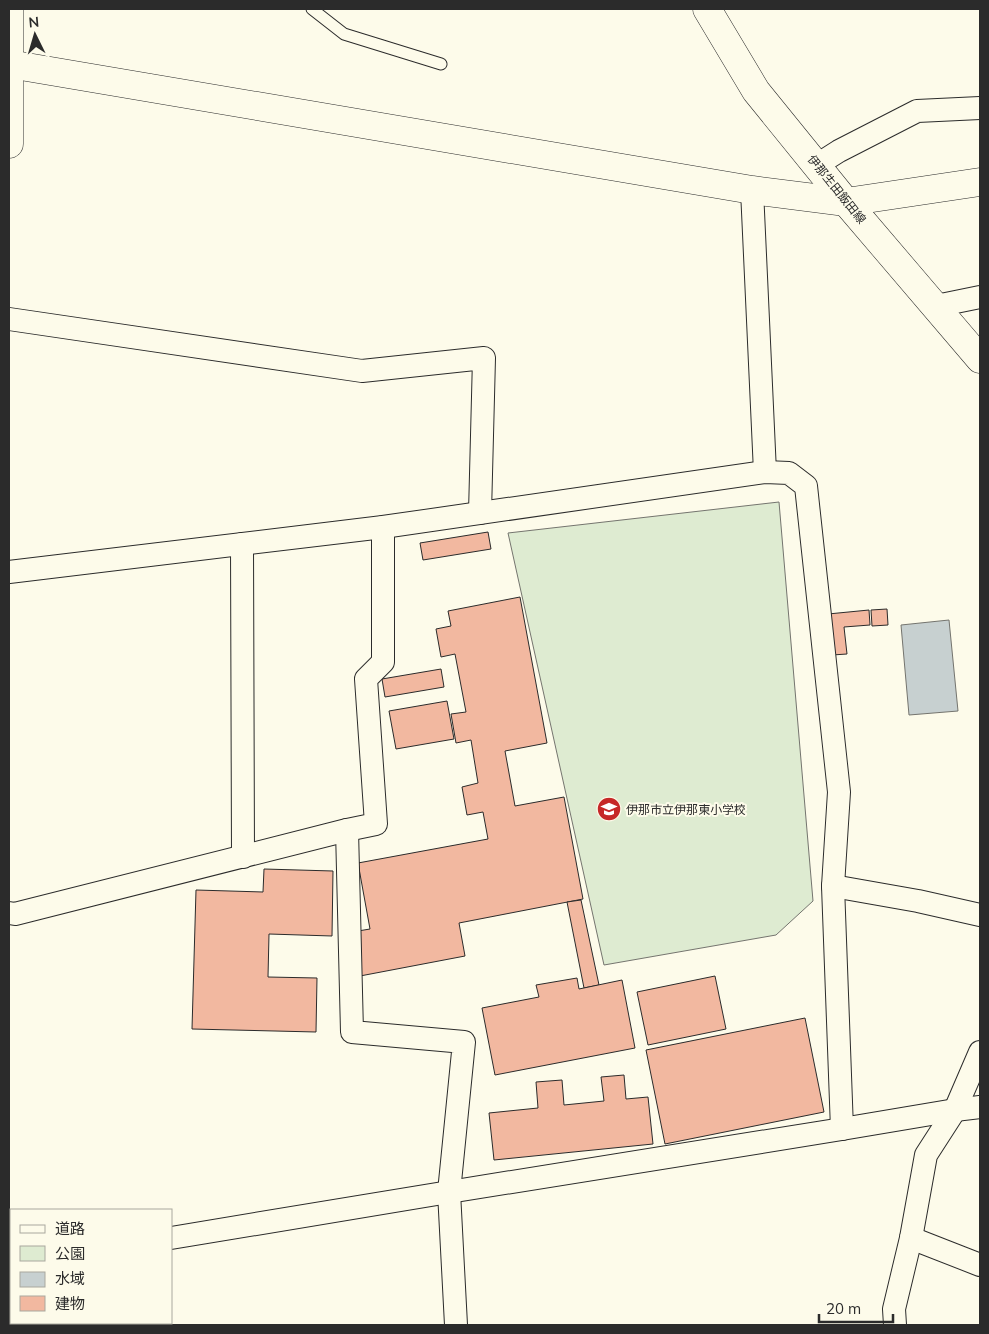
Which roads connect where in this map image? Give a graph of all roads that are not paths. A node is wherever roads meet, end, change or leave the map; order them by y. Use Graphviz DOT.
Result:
graph roads {
  1 [pos="9,9"];
  2 [pos="312,9"];
  3 [pos="714,12"];
  4 [pos="9,64"];
  5 [pos="441,64"];
  6 [pos="980,108"];
  7 [pos="9,144"];
  8 [pos="818,165"];
  9 [pos="980,182"];
  10 [pos="752,190"];
  11 [pos="846,202"];
  12 [pos="980,297"];
  13 [pos="936,306"];
  14 [pos="9,319"];
  15 [pos="980,359"];
  16 [pos="765,472"];
  17 [pos="480,513"];
  18 [pos="383,527"];
  19 [pos="242,544"];
  20 [pos="9,572"];
  21 [pos="347,830"];
  22 [pos="243,856"];
  23 [pos="833,886"];
  24 [pos="9,913"];
  25 [pos="980,914"];
  26 [pos="980,1052"];
  27 [pos="980,1107"];
  28 [pos="955,1110"];
  29 [pos="842,1129"];
  30 [pos="449,1192"];
  31 [pos="172,1238"];
  32 [pos="911,1238"];
  33 [pos="980,1265"];
  34 [pos="9,1309"];
  35 [pos="9,1325"];
  36 [pos="456,1325"];
  37 [pos="895,1325"];
  1 -- 4 [label="street"];
  2 -- 5 [label="lane"];
  3 -- 8 [label="street, 伊那生田飯田線"];
  4 -- 7 [label="street"];
  4 -- 10 [label="street"];
  6 -- 8 [label="street"];
  8 -- 11 [label="street, 伊那生田飯田線"];
  9 -- 11 [label="street"];
  10 -- 11 [label="street"];
  10 -- 16 [label="street"];
  11 -- 13 [label="street, 伊那生田飯田線"];
  12 -- 13 [label="street"];
  13 -- 15 [label="street, 伊那生田飯田線"];
  14 -- 17 [label="street"];
  16 -- 17 [label="street"];
  16 -- 23 [label="street"];
  17 -- 18 [label="street"];
  18 -- 19 [label="street"];
  18 -- 21 [label="street"];
  19 -- 20 [label="street"];
  19 -- 22 [label="street"];
  21 -- 22 [label="street"];
  21 -- 30 [label="street"];
  22 -- 24 [label="street"];
  23 -- 25 [label="street"];
  23 -- 29 [label="street"];
  26 -- 28 [label="street"];
  27 -- 28 [label="street"];
  28 -- 29 [label="street"];
  28 -- 32 [label="street"];
  29 -- 30 [label="street"];
  30 -- 31 [label="street"];
  30 -- 36 [label="street"];
  32 -- 33 [label="street"];
  32 -- 37 [label="street"];
  34 -- 35 [label="street"];
}
